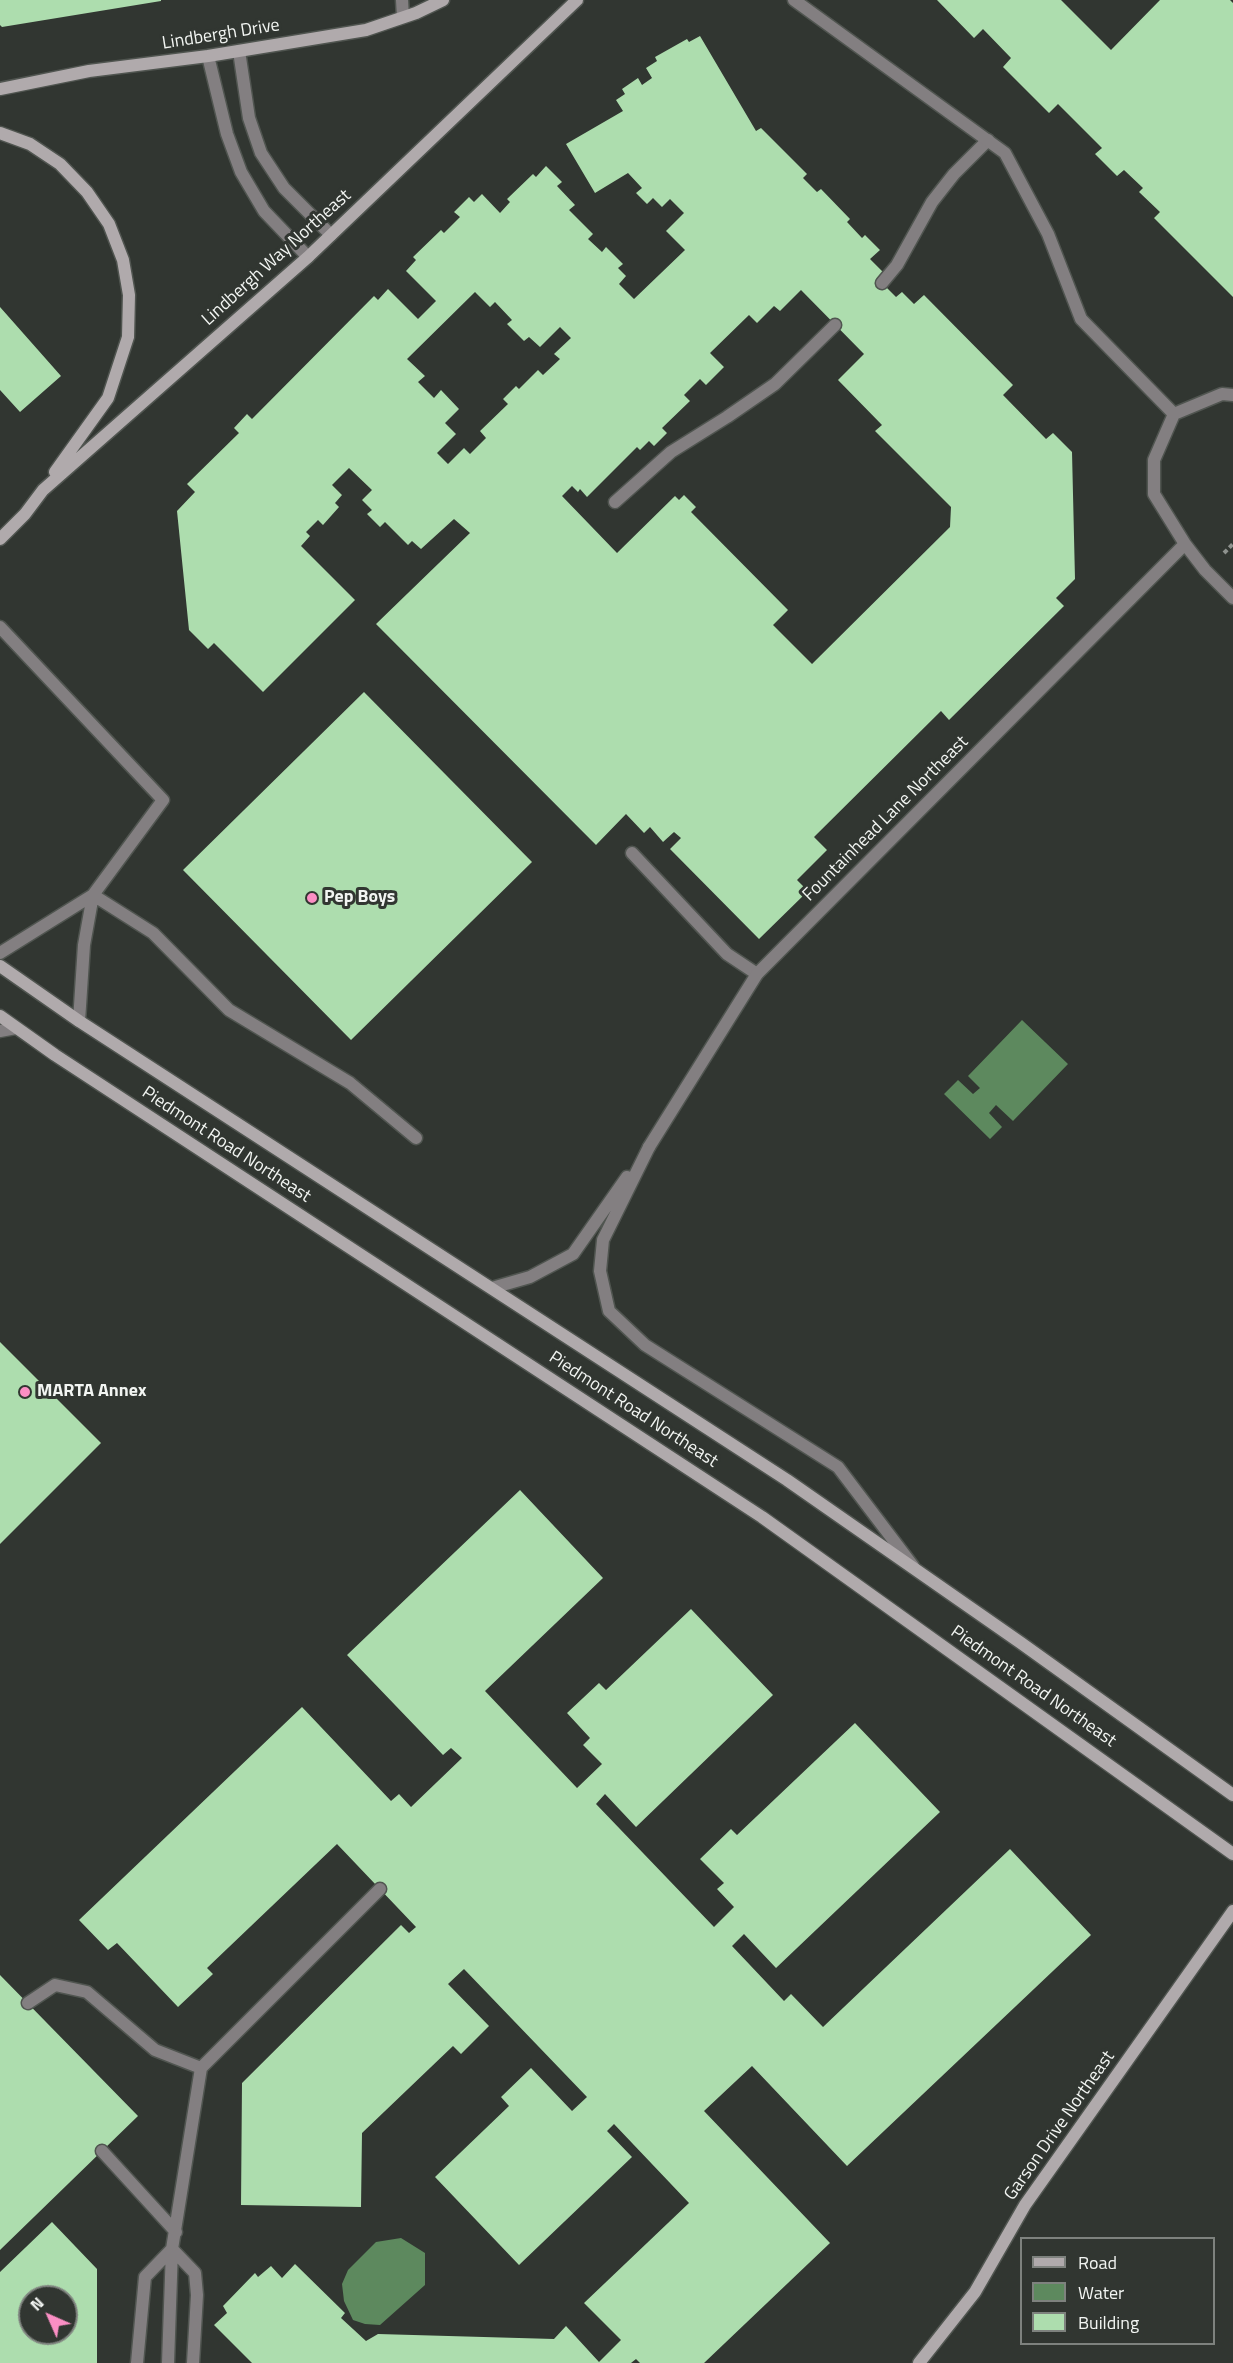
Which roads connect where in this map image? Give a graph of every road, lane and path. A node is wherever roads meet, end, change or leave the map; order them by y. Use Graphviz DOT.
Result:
graph roads {
  1 [pos="402,0"];
  2 [pos="442,0"];
  3 [pos="577,0"];
  4 [pos="795,0"];
  5 [pos="403,17"];
  6 [pos="239,51"];
  7 [pos="208,56"];
  8 [pos="0,89"];
  9 [pos="0,133"];
  10 [pos="987,140"];
  11 [pos="331,235"];
  12 [pos="308,257"];
  13 [pos="882,283"];
  14 [pos="835,325"];
  15 [pos="1233,394"];
  16 [pos="1174,414"];
  17 [pos="43,490"];
  18 [pos="615,502"];
  19 [pos="0,539"];
  20 [pos="1185,544"];
  21 [pos="1233,598"];
  22 [pos="0,627"];
  23 [pos="632,853"];
  24 [pos="93,895"];
  25 [pos="0,953"];
  26 [pos="0,966"];
  27 [pos="757,974"];
  28 [pos="0,1016"];
  29 [pos="79,1021"];
  30 [pos="16,1028"];
  31 [pos="0,1030"];
  32 [pos="416,1138"];
  33 [pos="648,1147"];
  34 [pos="492,1288"];
  35 [pos="915,1569"];
  36 [pos="1233,1795"];
  37 [pos="1233,1854"];
  38 [pos="380,1889"];
  39 [pos="1233,1911"];
  40 [pos="28,2003"];
  41 [pos="201,2068"];
  42 [pos="102,2151"];
  43 [pos="176,2232"];
  44 [pos="172,2249"];
  45 [pos="137,2363"];
  46 [pos="168,2363"];
  47 [pos="193,2363"];
  48 [pos="919,2363"];
  1 -- 5 [label="street"];
  2 -- 5 [label="main road, Lindbergh Drive"];
  3 -- 11 [label="main road, Lindbergh Way Northeast"];
  4 -- 10 [label="street"];
  5 -- 6 [label="main road, Lindbergh Drive"];
  6 -- 7 [label="main road, Lindbergh Drive"];
  6 -- 11 [label="street"];
  7 -- 8 [label="main road, Lindbergh Drive"];
  7 -- 12 [label="street"];
  9 -- 17 [label="main road"];
  10 -- 13 [label="street"];
  10 -- 16 [label="street"];
  11 -- 12 [label="main road, Lindbergh Way Northeast"];
  12 -- 17 [label="main road, Lindbergh Way Northeast"];
  14 -- 18 [label="street"];
  15 -- 16 [label="street"];
  16 -- 20 [label="street"];
  17 -- 19 [label="main road, Lindbergh Way Northeast"];
  20 -- 21 [label="street"];
  20 -- 27 [label="street, Fountainhead Lane Northeast"];
  22 -- 24 [label="street"];
  23 -- 27 [label="street"];
  24 -- 25 [label="street"];
  24 -- 29 [label="street"];
  24 -- 32 [label="street"];
  26 -- 29 [label="main road, Piedmont Road Northeast"];
  27 -- 33 [label="street, Fountainhead Lane Northeast"];
  28 -- 30 [label="main road, Piedmont Road Northeast"];
  29 -- 34 [label="main road, Piedmont Road Northeast"];
  30 -- 31 [label="street"];
  30 -- 37 [label="main road, Piedmont Road Northeast"];
  33 -- 34 [label="street"];
  33 -- 35 [label="street"];
  34 -- 35 [label="main road, Piedmont Road Northeast"];
  35 -- 36 [label="main road, Piedmont Road Northeast"];
  38 -- 41 [label="street"];
  39 -- 48 [label="main road, Garson Drive Northeast"];
  40 -- 41 [label="street"];
  41 -- 43 [label="street"];
  42 -- 43 [label="street"];
  43 -- 44 [label="street"];
  44 -- 45 [label="street"];
  44 -- 46 [label="street"];
  44 -- 47 [label="street"];
}
